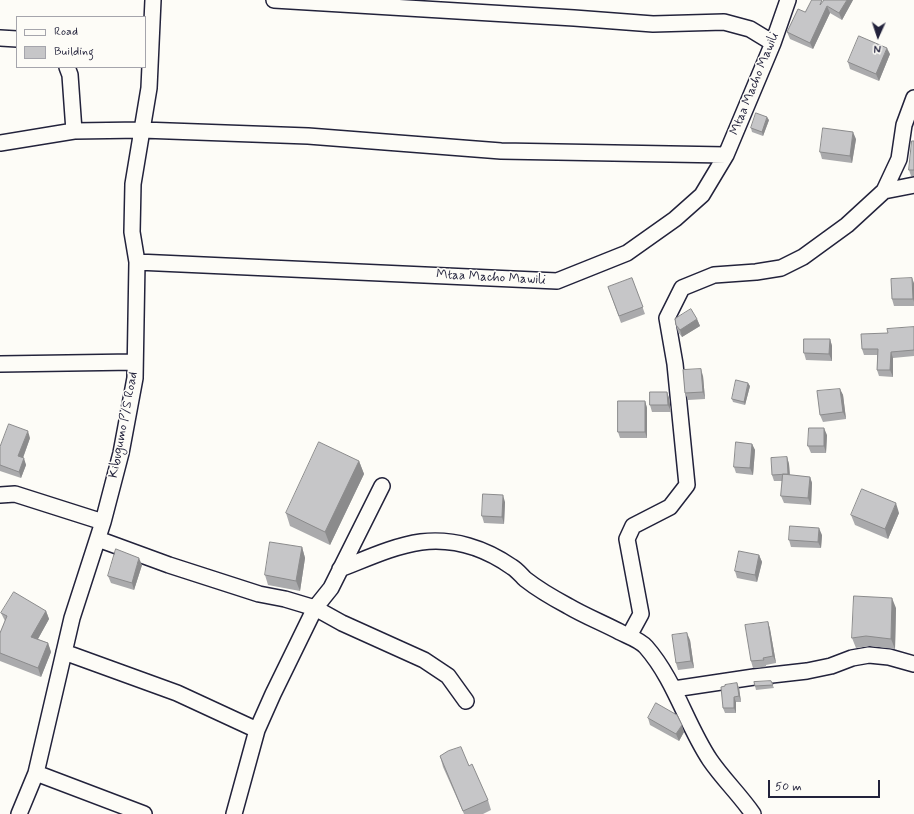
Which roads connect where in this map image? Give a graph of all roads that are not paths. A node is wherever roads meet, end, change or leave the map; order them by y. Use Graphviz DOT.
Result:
graph roads {
  1 [pos="152,0"];
  2 [pos="274,0"];
  3 [pos="788,0"];
  4 [pos="417,4"];
  5 [pos="0,38"];
  6 [pos="16,39"];
  7 [pos="773,43"];
  8 [pos="67,68"];
  9 [pos="914,98"];
  10 [pos="74,130"];
  11 [pos="142,130"];
  12 [pos="0,143"];
  13 [pos="726,154"];
  14 [pos="914,185"];
  15 [pos="884,190"];
  16 [pos="137,262"];
  17 [pos="135,362"];
  18 [pos="0,364"];
  19 [pos="382,486"];
  20 [pos="0,495"];
  21 [pos="103,522"];
  22 [pos="98,539"];
  23 [pos="340,569"];
  24 [pos="315,608"];
  25 [pos="629,636"];
  26 [pos="64,652"];
  27 [pos="914,664"];
  28 [pos="674,689"];
  29 [pos="466,701"];
  30 [pos="257,730"];
  31 [pos="36,773"];
  32 [pos="19,814"];
  33 [pos="144,814"];
  34 [pos="234,814"];
  35 [pos="753,814"];
  1 -- 11 [label="street, Kibugumo P/S Road"];
  2 -- 4 [label="street"];
  3 -- 7 [label="street, Mtaa Macho Mawili"];
  4 -- 7 [label="street"];
  5 -- 6 [label="street"];
  7 -- 13 [label="street, Mtaa Macho Mawili"];
  8 -- 10 [label="street"];
  9 -- 15 [label="street"];
  10 -- 11 [label="street"];
  10 -- 12 [label="street"];
  11 -- 13 [label="street"];
  11 -- 16 [label="street, Kibugumo P/S Road"];
  13 -- 16 [label="street, Mtaa Macho Mawili"];
  14 -- 15 [label="street"];
  15 -- 25 [label="street"];
  16 -- 17 [label="street, Kibugumo P/S Road"];
  17 -- 18 [label="street"];
  17 -- 21 [label="street, Kibugumo P/S Road"];
  19 -- 23 [label="street"];
  20 -- 21 [label="street"];
  21 -- 22 [label="street, Kibugumo P/S Road"];
  22 -- 24 [label="street"];
  22 -- 26 [label="street, Kibugumo P/S Road"];
  23 -- 24 [label="street"];
  23 -- 25 [label="street"];
  24 -- 29 [label="street"];
  24 -- 30 [label="street"];
  25 -- 28 [label="street"];
  26 -- 30 [label="street"];
  26 -- 31 [label="street, Kibugumo P/S Road"];
  27 -- 28 [label="street"];
  28 -- 35 [label="street"];
  30 -- 34 [label="street"];
  31 -- 32 [label="street, Kibugumo P/S Road"];
  31 -- 33 [label="street"];
}
